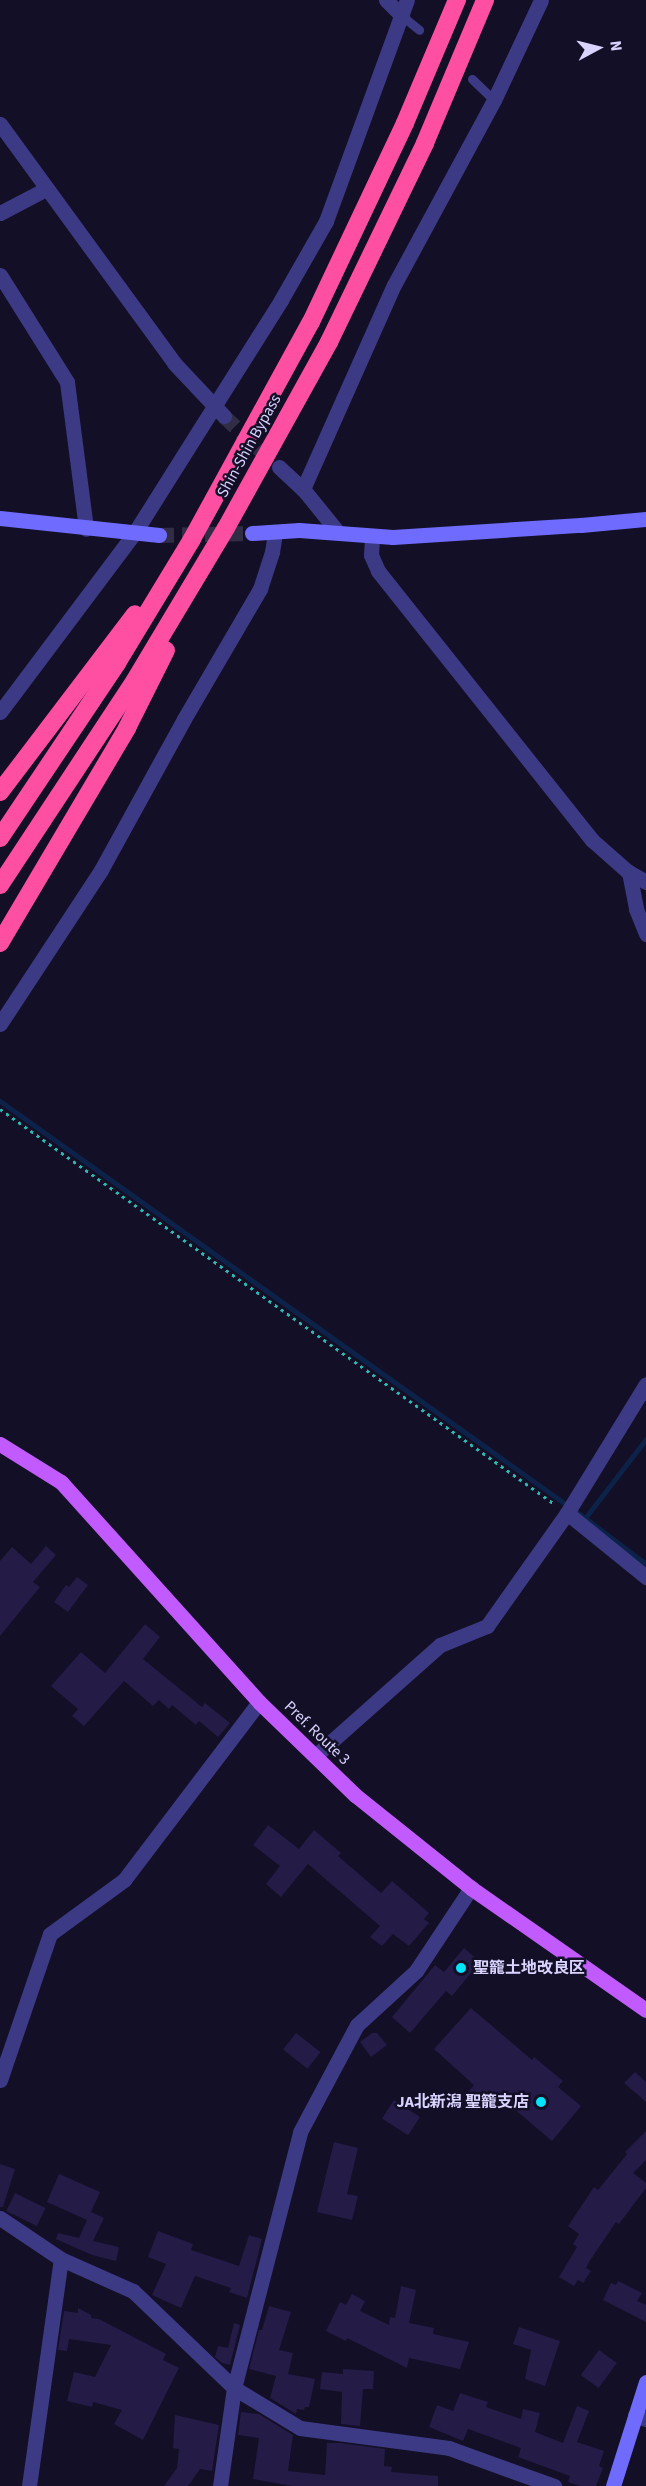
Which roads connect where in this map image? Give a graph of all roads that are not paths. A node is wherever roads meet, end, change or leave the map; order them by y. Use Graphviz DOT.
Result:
graph roads {
  1 [pos="386,0"];
  2 [pos="408,0"];
  3 [pos="457,0"];
  4 [pos="485,0"];
  5 [pos="541,0"];
  6 [pos="402,16"];
  7 [pos="419,30"];
  8 [pos="472,79"];
  9 [pos="494,100"];
  10 [pos="0,124"];
  11 [pos="46,189"];
  12 [pos="0,213"];
  13 [pos="0,275"];
  14 [pos="219,410"];
  15 [pos="279,467"];
  16 [pos="303,489"];
  17 [pos="0,518"];
  18 [pos="646,519"];
  19 [pos="226,528"];
  20 [pos="86,529"];
  21 [pos="337,531"];
  22 [pos="135,532"];
  23 [pos="252,533"];
  24 [pos="274,533"];
  25 [pos="159,535"];
  26 [pos="372,537"];
  27 [pos="192,539"];
  28 [pos="0,712"];
  29 [pos="0,792"];
  30 [pos="0,838"];
  31 [pos="629,872"];
  32 [pos="646,882"];
  33 [pos="0,885"];
  34 [pos="646,934"];
  35 [pos="0,943"];
  36 [pos="0,1024"];
  37 [pos="646,1384"];
  38 [pos="0,1444"];
  39 [pos="567,1513"];
  40 [pos="646,1577"];
  41 [pos="259,1702"];
  42 [pos="315,1756"];
  43 [pos="471,1888"];
  44 [pos="646,2010"];
  45 [pos="0,2077"];
  46 [pos="0,2218"];
  47 [pos="61,2259"];
  48 [pos="646,2382"];
  49 [pos="234,2388"];
  50 [pos="640,2417"];
  51 [pos="29,2486"];
  52 [pos="220,2486"];
  53 [pos="554,2486"];
  54 [pos="613,2486"];
  1 -- 6 [label="street"];
  2 -- 6 [label="street"];
  3 -- 27 [label="highway, Shin-Shin Bypass"];
  4 -- 19 [label="highway, Shin-Shin Bypass"];
  5 -- 9 [label="street"];
  6 -- 7 [label="lane"];
  6 -- 14 [label="street"];
  8 -- 9 [label="lane"];
  9 -- 16 [label="street"];
  10 -- 11 [label="street"];
  11 -- 12 [label="street"];
  11 -- 14 [label="street"];
  13 -- 20 [label="street"];
  14 -- 22 [label="street"];
  15 -- 16 [label="street"];
  16 -- 21 [label="street"];
  17 -- 20 [label="street"];
  18 -- 26 [label="street"];
  19 -- 33 [label="highway, Shin-Shin Bypass"];
  19 -- 35 [label="highway"];
  20 -- 22 [label="street"];
  21 -- 24 [label="street"];
  21 -- 26 [label="street"];
  22 -- 25 [label="street"];
  22 -- 28 [label="street"];
  23 -- 24 [label="street"];
  24 -- 36 [label="street"];
  26 -- 31 [label="street"];
  27 -- 29 [label="highway"];
  27 -- 30 [label="highway, Shin-Shin Bypass"];
  31 -- 32 [label="street"];
  31 -- 34 [label="street"];
  37 -- 39 [label="street"];
  38 -- 41 [label="main road, Pref. Route 3"];
  39 -- 40 [label="street"];
  39 -- 42 [label="street"];
  41 -- 42 [label="main road, Pref. Route 3"];
  41 -- 45 [label="street"];
  42 -- 43 [label="main road, Pref. Route 3"];
  43 -- 44 [label="main road, Pref. Route 3"];
  43 -- 49 [label="street"];
  46 -- 47 [label="street"];
  47 -- 49 [label="street"];
  47 -- 51 [label="street"];
  48 -- 50 [label="street"];
  49 -- 52 [label="street"];
  49 -- 53 [label="street"];
  50 -- 54 [label="street"];
}
